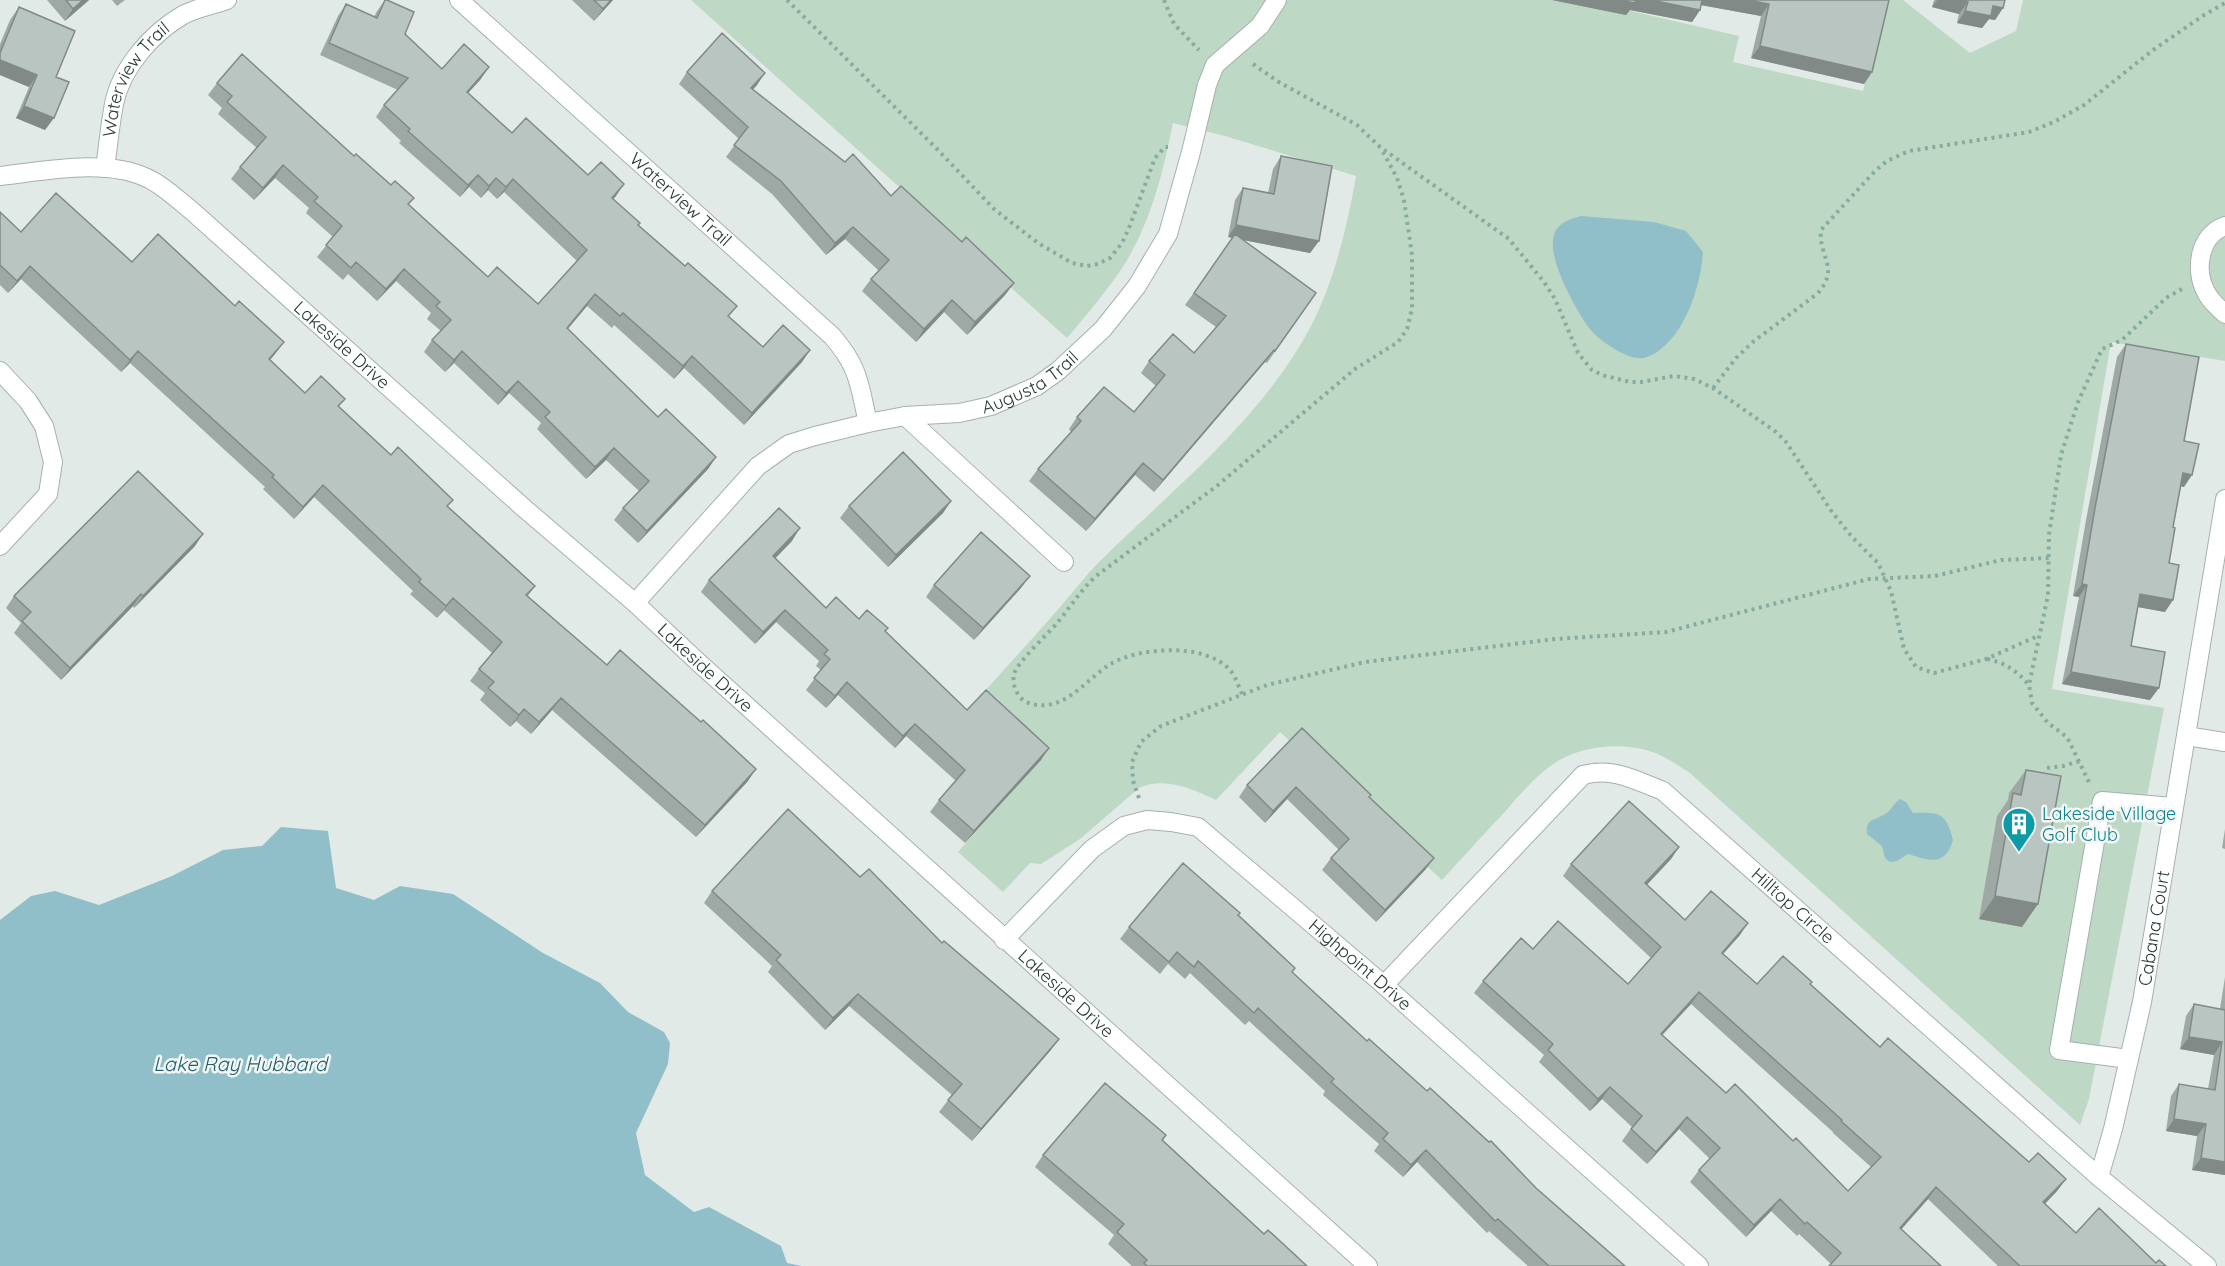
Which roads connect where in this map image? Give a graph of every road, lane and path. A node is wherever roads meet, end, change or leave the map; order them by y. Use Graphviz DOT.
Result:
graph roads {
  1 [pos="227,0"];
  2 [pos="459,0"];
  3 [pos="787,0"];
  4 [pos="1164,0"];
  5 [pos="1277,0"];
  6 [pos="2225,3"];
  7 [pos="1238,45"];
  8 [pos="1215,65"];
  9 [pos="1380,147"];
  10 [pos="1191,152"];
  11 [pos="105,168"];
  12 [pos="0,176"];
  13 [pos="2225,226"];
  14 [pos="2203,284"];
  15 [pos="2225,314"];
  16 [pos="0,371"];
  17 [pos="1713,388"];
  18 [pos="905,416"];
  19 [pos="868,423"];
  20 [pos="2225,499"];
  21 [pos="0,546"];
  22 [pos="2049,558"];
  23 [pos="1064,562"];
  24 [pos="1886,577"];
  25 [pos="635,603"];
  26 [pos="2038,636"];
  27 [pos="1986,659"];
  28 [pos="2029,685"];
  29 [pos="1242,694"];
  30 [pos="2186,736"];
  31 [pos="2225,742"];
  32 [pos="2080,761"];
  33 [pos="2047,768"];
  34 [pos="2102,801"];
  35 [pos="2173,807"];
  36 [pos="1147,820"];
  37 [pos="1004,940"];
  38 [pos="1384,985"];
  39 [pos="2129,1059"];
  40 [pos="2099,1177"];
  41 [pos="1368,1266"];
  42 [pos="1699,1266"];
  43 [pos="2207,1266"];
  1 -- 11 [label="street, Waterview Trail"];
  2 -- 19 [label="street, Waterview Trail"];
  3 -- 10 [label="path"];
  4 -- 8 [label="path"];
  5 -- 7 [label="street, Augusta Trail"];
  6 -- 17 [label="path"];
  7 -- 8 [label="street, Augusta Trail"];
  7 -- 9 [label="path"];
  8 -- 10 [label="street, Augusta Trail"];
  9 -- 17 [label="path"];
  9 -- 29 [label="path"];
  10 -- 18 [label="street, Augusta Trail"];
  11 -- 12 [label="street, Lakeside Drive"];
  11 -- 25 [label="street, Lakeside Drive"];
  13 -- 14 [label="street"];
  14 -- 15 [label="street"];
  14 -- 22 [label="path"];
  16 -- 21 [label="street"];
  17 -- 24 [label="path"];
  18 -- 19 [label="street, Augusta Trail"];
  18 -- 23 [label="street"];
  19 -- 25 [label="street, Augusta Trail"];
  20 -- 30 [label="street, Cabana Court"];
  22 -- 24 [label="path"];
  22 -- 26 [label="path"];
  24 -- 27 [label="path"];
  24 -- 29 [label="path"];
  25 -- 37 [label="street, Lakeside Drive"];
  26 -- 27 [label="path"];
  26 -- 28 [label="path"];
  27 -- 28 [label="path"];
  28 -- 32 [label="path"];
  29 -- 36 [label="path"];
  30 -- 31 [label="street"];
  30 -- 35 [label="street, Cabana Court"];
  32 -- 33 [label="path"];
  32 -- 34 [label="path"];
  34 -- 35 [label="street"];
  34 -- 39 [label="street"];
  35 -- 39 [label="street, Cabana Court"];
  36 -- 37 [label="street, Highpoint Drive"];
  36 -- 38 [label="street, Highpoint Drive"];
  37 -- 41 [label="street, Lakeside Drive"];
  38 -- 40 [label="street, Hilltop Circle"];
  38 -- 42 [label="street, Highpoint Drive"];
  39 -- 40 [label="street, Cabana Court"];
  40 -- 43 [label="street, Hilltop Circle"];
}
